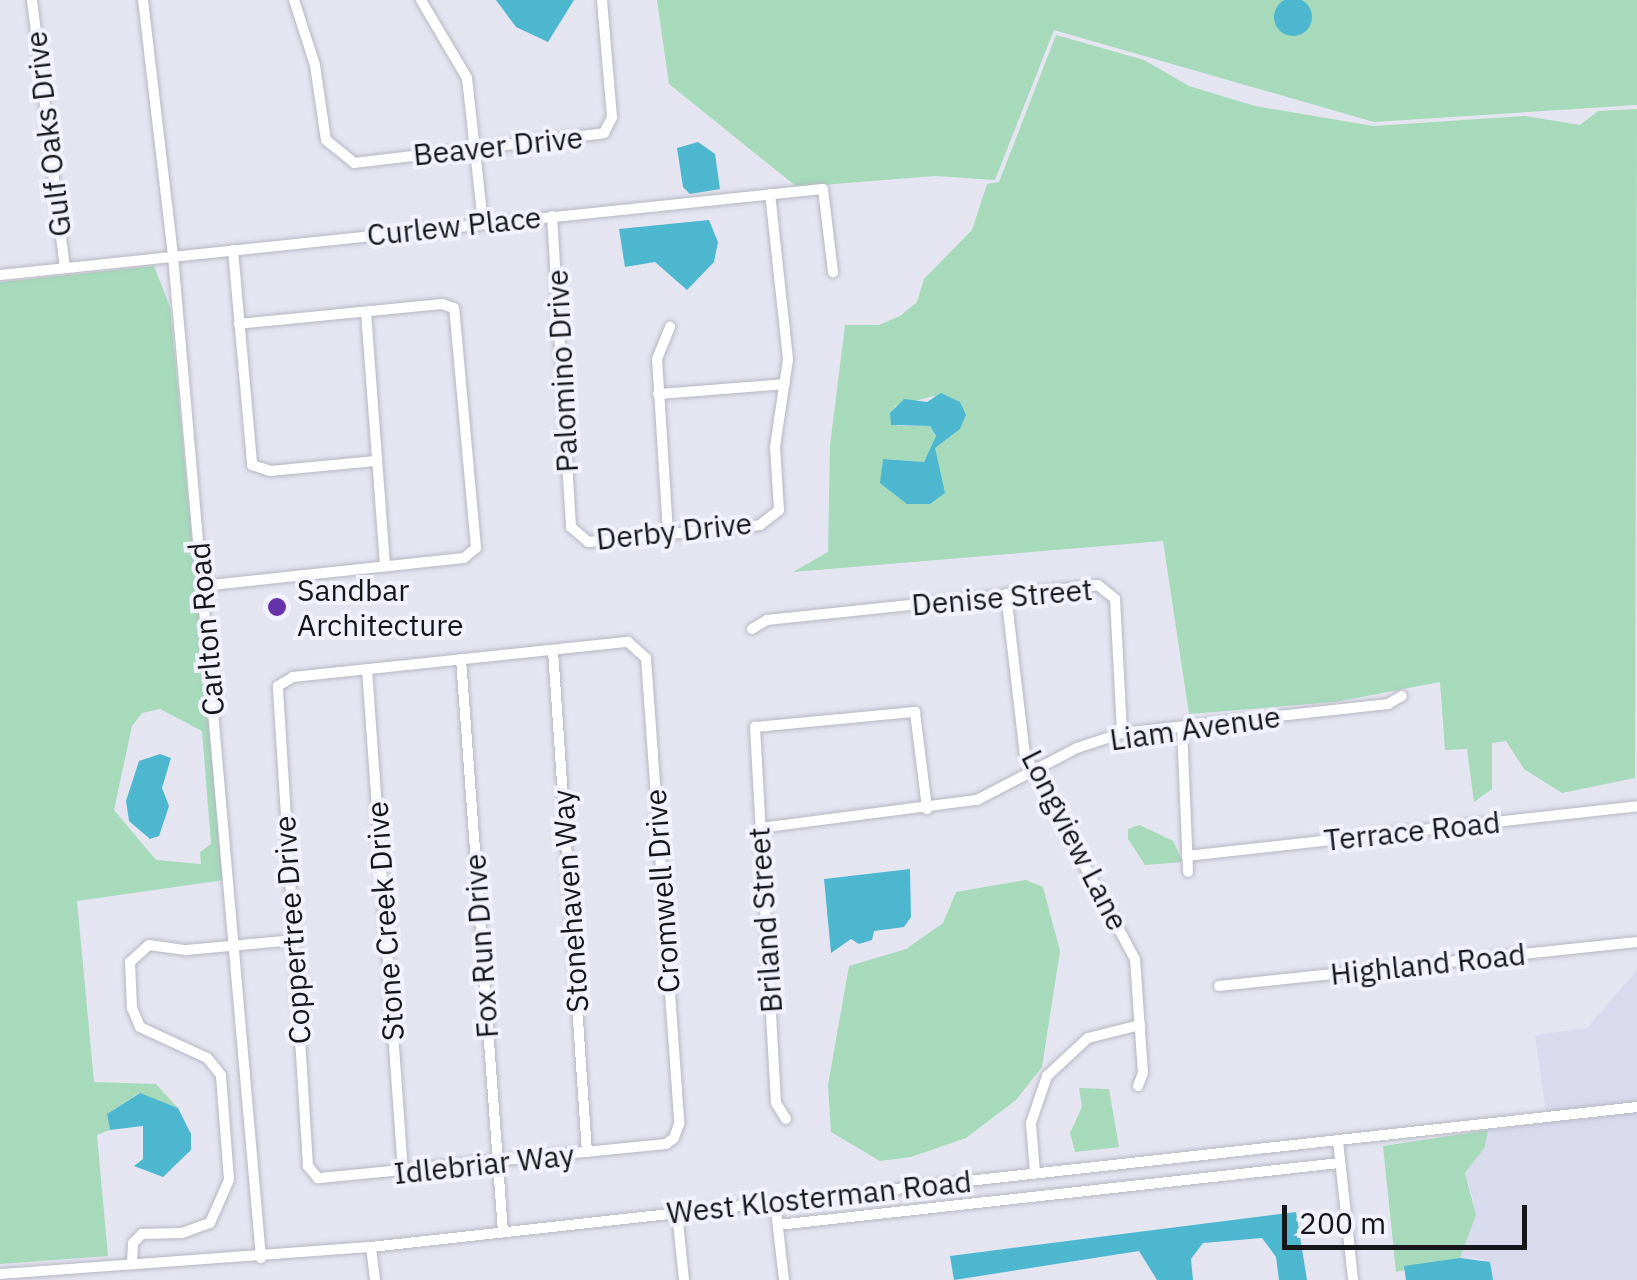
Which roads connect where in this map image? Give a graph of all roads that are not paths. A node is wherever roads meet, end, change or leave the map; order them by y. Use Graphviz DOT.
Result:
graph roads {
  1 [pos="32,0"];
  2 [pos="142,0"];
  3 [pos="294,0"];
  4 [pos="421,0"];
  5 [pos="602,0"];
  6 [pos="476,149"];
  7 [pos="770,194"];
  8 [pos="552,216"];
  9 [pos="483,222"];
  10 [pos="232,250"];
  11 [pos="173,256"];
  12 [pos="65,268"];
  13 [pos="833,272"];
  14 [pos="0,275"];
  15 [pos="366,312"];
  16 [pos="239,324"];
  17 [pos="670,326"];
  18 [pos="785,384"];
  19 [pos="658,394"];
  20 [pos="376,461"];
  21 [pos="570,527"];
  22 [pos="668,534"];
  23 [pos="385,566"];
  24 [pos="202,586"];
  25 [pos="1006,594"];
  26 [pos="752,629"];
  27 [pos="553,650"];
  28 [pos="461,660"];
  29 [pos="368,669"];
  30 [pos="1402,696"];
  31 [pos="1182,727"];
  32 [pos="1122,733"];
  33 [pos="1034,772"];
  34 [pos="1637,806"];
  35 [pos="928,810"];
  36 [pos="760,828"];
  37 [pos="1187,856"];
  38 [pos="1188,872"];
  39 [pos="293,940"];
  40 [pos="1637,942"];
  41 [pos="234,946"];
  42 [pos="1219,986"];
  43 [pos="1140,1026"];
  44 [pos="1138,1086"];
  45 [pos="1637,1107"];
  46 [pos="786,1119"];
  47 [pos="1338,1141"];
  48 [pos="666,1144"];
  49 [pos="587,1152"];
  50 [pos="496,1163"];
  51 [pos="1340,1164"];
  52 [pos="308,1166"];
  53 [pos="403,1173"];
  54 [pos="1035,1173"];
  55 [pos="775,1202"];
  56 [pos="677,1213"];
  57 [pos="778,1225"];
  58 [pos="502,1232"];
  59 [pos="371,1247"];
  60 [pos="260,1258"];
  61 [pos="132,1263"];
  62 [pos="102,1265"];
  63 [pos="0,1274"];
  64 [pos="103,1280"];
  65 [pos="374,1280"];
  66 [pos="684,1280"];
  67 [pos="784,1280"];
  68 [pos="1352,1280"];
  1 -- 12 [label="street, Gulf Oaks Drive"];
  2 -- 11 [label="street, Carlton Road"];
  3 -- 6 [label="street, Beaver Drive"];
  4 -- 6 [label="street"];
  5 -- 6 [label="street, Beaver Drive"];
  6 -- 9 [label="street"];
  7 -- 8 [label="street, Curlew Place"];
  7 -- 13 [label="street, Curlew Place"];
  7 -- 18 [label="street"];
  8 -- 9 [label="street, Curlew Place"];
  8 -- 21 [label="street, Palomino Drive"];
  9 -- 10 [label="street, Curlew Place"];
  10 -- 11 [label="street, Curlew Place"];
  10 -- 16 [label="street"];
  11 -- 12 [label="street, Curlew Place"];
  11 -- 24 [label="street, Carlton Road"];
  12 -- 14 [label="street, Curlew Place"];
  15 -- 16 [label="street"];
  15 -- 20 [label="street"];
  15 -- 23 [label="street"];
  16 -- 20 [label="street"];
  17 -- 19 [label="street"];
  18 -- 19 [label="street"];
  18 -- 22 [label="street, Derby Drive"];
  19 -- 22 [label="street"];
  20 -- 23 [label="street"];
  21 -- 22 [label="street, Derby Drive"];
  23 -- 24 [label="street"];
  24 -- 41 [label="street, Carlton Road"];
  25 -- 26 [label="street, Denise Street"];
  25 -- 32 [label="street, Denise Street"];
  25 -- 33 [label="street, Longview Lane"];
  27 -- 28 [label="street"];
  27 -- 48 [label="street, Cromwell Drive"];
  27 -- 49 [label="street, Stonehaven Way"];
  28 -- 29 [label="street"];
  28 -- 50 [label="street, Fox Run Drive"];
  29 -- 39 [label="street, Coppertree Drive"];
  29 -- 53 [label="street, Stone Creek Drive"];
  30 -- 31 [label="street, Liam Avenue"];
  31 -- 32 [label="street, Liam Avenue"];
  31 -- 37 [label="street"];
  32 -- 33 [label="street, Liam Avenue"];
  33 -- 35 [label="street, Liam Avenue"];
  33 -- 43 [label="street, Longview Lane"];
  34 -- 37 [label="street, Terrace Road"];
  35 -- 36 [label="street, Liam Avenue"];
  35 -- 36 [label="street, Briland Street"];
  36 -- 46 [label="street, Briland Street"];
  37 -- 38 [label="street"];
  39 -- 41 [label="street"];
  39 -- 52 [label="street, Coppertree Drive"];
  40 -- 42 [label="street, Highland Road"];
  41 -- 60 [label="street, Carlton Road"];
  41 -- 61 [label="street"];
  43 -- 44 [label="street, Longview Lane"];
  43 -- 54 [label="street"];
  45 -- 47 [label="street, West Klosterman Road"];
  47 -- 51 [label="street"];
  47 -- 54 [label="street, West Klosterman Road"];
  48 -- 49 [label="street, Idlebriar Way"];
  49 -- 50 [label="street, Idlebriar Way"];
  50 -- 53 [label="street, Idlebriar Way"];
  50 -- 58 [label="street, Fox Run Drive"];
  51 -- 57 [label="street"];
  51 -- 68 [label="street"];
  52 -- 53 [label="street, Idlebriar Way"];
  54 -- 55 [label="street, West Klosterman Road"];
  55 -- 56 [label="street, West Klosterman Road"];
  55 -- 57 [label="street"];
  56 -- 58 [label="street, West Klosterman Road"];
  56 -- 66 [label="street"];
  57 -- 67 [label="street"];
  58 -- 59 [label="street, West Klosterman Road"];
  59 -- 60 [label="street, West Klosterman Road"];
  59 -- 65 [label="street"];
  60 -- 61 [label="street, West Klosterman Road"];
  61 -- 62 [label="street, West Klosterman Road"];
  62 -- 63 [label="street, West Klosterman Road"];
  62 -- 64 [label="street"];
}
